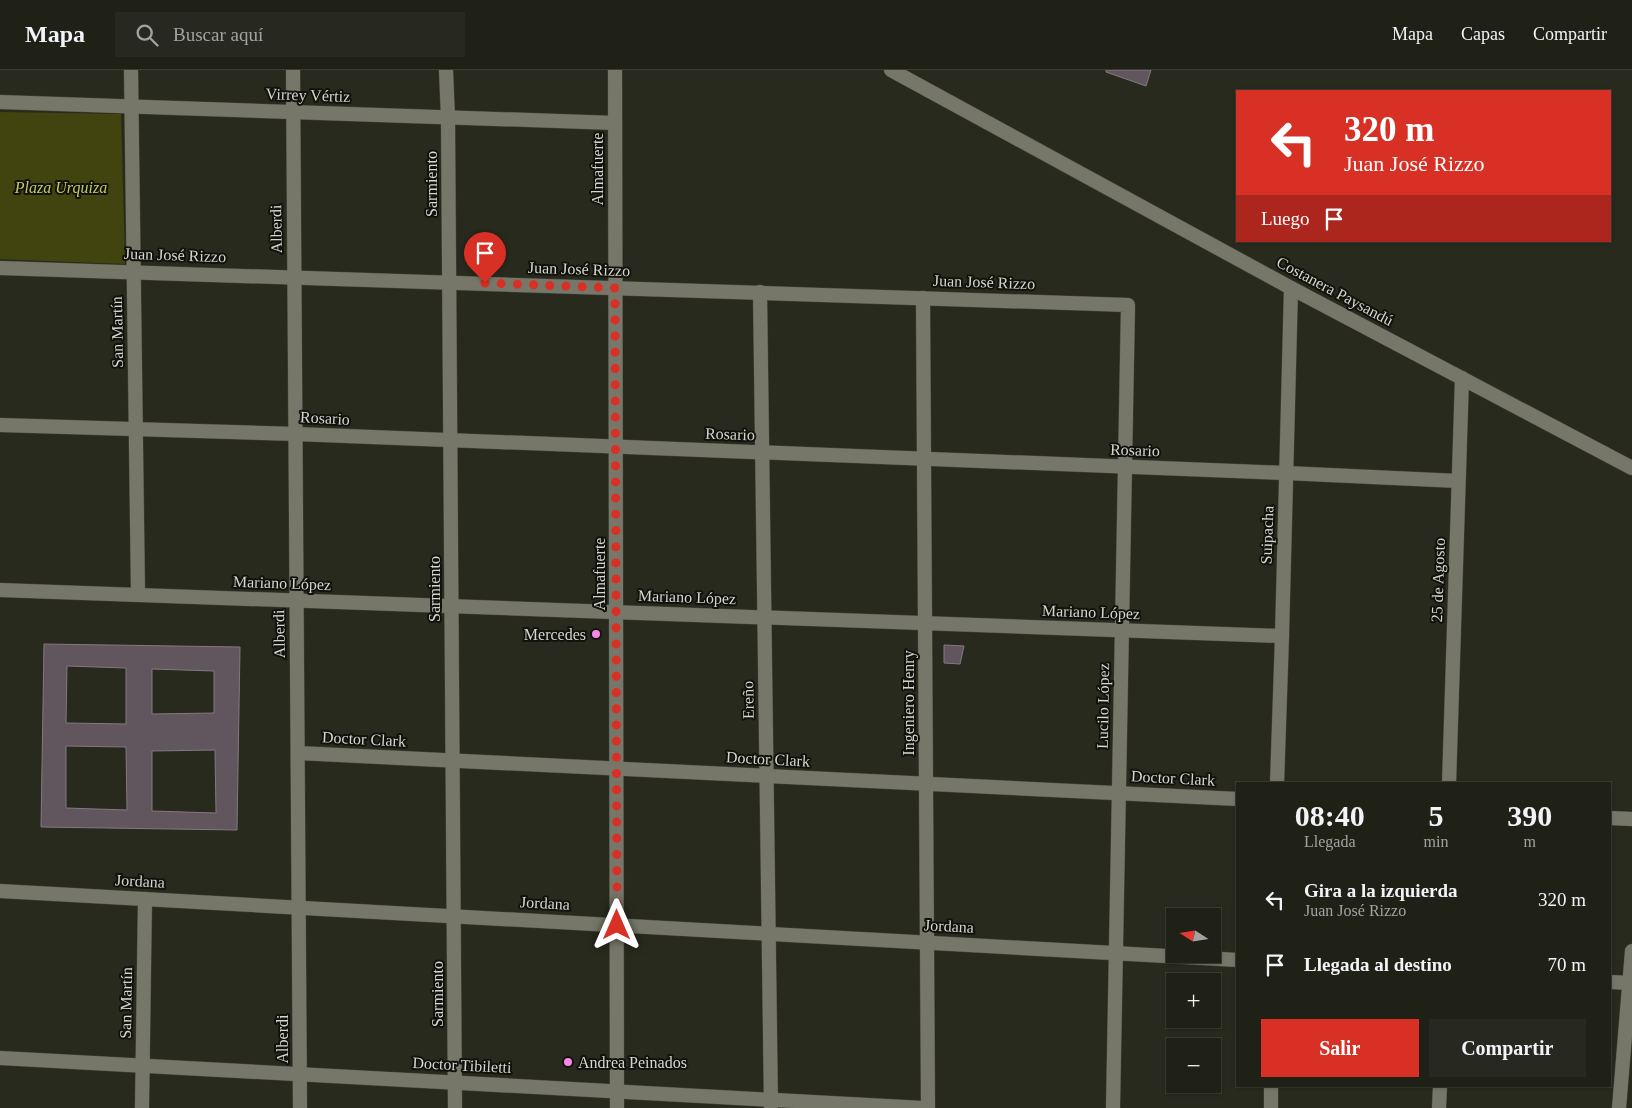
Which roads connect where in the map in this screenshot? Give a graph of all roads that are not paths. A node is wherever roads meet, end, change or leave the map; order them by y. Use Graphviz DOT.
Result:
graph roads {
  1 [pos="131,70"];
  2 [pos="293,70"];
  3 [pos="446,70"];
  4 [pos="615,70"];
  5 [pos="891,70"];
  6 [pos="0,102"];
  7 [pos="131,107"];
  8 [pos="292,112"];
  9 [pos="448,118"];
  10 [pos="615,123"];
  11 [pos="0,268"];
  12 [pos="133,271"];
  13 [pos="294,277"];
  14 [pos="448,282"];
  15 [pos="615,288"];
  16 [pos="1291,288"];
  17 [pos="760,292"];
  18 [pos="923,298"];
  19 [pos="1128,305"];
  20 [pos="1462,378"];
  21 [pos="0,425"];
  22 [pos="136,429"];
  23 [pos="296,434"];
  24 [pos="450,442"];
  25 [pos="616,448"];
  26 [pos="762,453"];
  27 [pos="924,459"];
  28 [pos="1125,467"];
  29 [pos="1632,468"];
  30 [pos="1286,473"];
  31 [pos="1458,481"];
  32 [pos="0,590"];
  33 [pos="138,594"];
  34 [pos="296,601"];
  35 [pos="452,606"];
  36 [pos="616,612"];
  37 [pos="764,618"];
  38 [pos="925,623"];
  39 [pos="1122,630"];
  40 [pos="1282,636"];
  41 [pos="298,753"];
  42 [pos="453,760"];
  43 [pos="617,768"];
  44 [pos="766,776"];
  45 [pos="1277,782"];
  46 [pos="1449,782"];
  47 [pos="926,784"];
  48 [pos="1119,793"];
  49 [pos="1236,799"];
  50 [pos="1611,818"];
  51 [pos="1632,819"];
  52 [pos="0,890"];
  53 [pos="145,899"];
  54 [pos="298,907"];
  55 [pos="454,916"];
  56 [pos="617,925"];
  57 [pos="768,933"];
  58 [pos="927,943"];
  59 [pos="1632,951"];
  60 [pos="1116,953"];
  61 [pos="1236,960"];
  62 [pos="1611,982"];
  63 [pos="1631,982"];
  64 [pos="0,1058"];
  65 [pos="143,1066"];
  66 [pos="299,1074"];
  67 [pos="455,1082"];
  68 [pos="1271,1087"];
  69 [pos="1440,1087"];
  70 [pos="617,1092"];
  71 [pos="771,1104"];
  72 [pos="142,1108"];
  73 [pos="300,1108"];
  74 [pos="455,1108"];
  75 [pos="617,1108"];
  76 [pos="923,1108"];
  77 [pos="928,1108"];
  78 [pos="1113,1108"];
  79 [pos="1271,1108"];
  80 [pos="1439,1108"];
  81 [pos="1619,1108"];
  1 -- 7 [label="street, San Martín"];
  2 -- 8 [label="street, Alberdi"];
  3 -- 9 [label="street, Sarmiento"];
  4 -- 10 [label="street, Almafuerte"];
  5 -- 16 [label="street, Costanera Paysandú"];
  6 -- 7 [label="street, Virrey Vértiz"];
  7 -- 8 [label="street, Virrey Vértiz"];
  7 -- 12 [label="street, San Martín"];
  8 -- 9 [label="street, Virrey Vértiz"];
  8 -- 13 [label="street, Alberdi"];
  9 -- 10 [label="street, Virrey Vértiz"];
  9 -- 14 [label="street, Sarmiento"];
  10 -- 15 [label="street, Almafuerte"];
  11 -- 12 [label="street, Juan José Rizzo"];
  12 -- 13 [label="street, Juan José Rizzo"];
  12 -- 22 [label="street, San Martín"];
  13 -- 14 [label="street, Juan José Rizzo"];
  13 -- 23 [label="street, Alberdi"];
  14 -- 15 [label="street, Juan José Rizzo"];
  14 -- 24 [label="street, Sarmiento"];
  15 -- 17 [label="street, Juan José Rizzo"];
  15 -- 25 [label="street, Almafuerte"];
  16 -- 20 [label="street, Costanera Paysandú"];
  16 -- 30 [label="street, Suipacha"];
  17 -- 18 [label="street, Juan José Rizzo"];
  17 -- 26 [label="street, Ereño"];
  18 -- 19 [label="street, Juan José Rizzo"];
  18 -- 27 [label="street, Ingeniero Henry"];
  19 -- 28 [label="street, Lucilo López"];
  20 -- 29 [label="street, Costanera Paysandú"];
  20 -- 31 [label="street, 25 de Agosto"];
  21 -- 22 [label="street, Rosario"];
  22 -- 23 [label="street, Rosario"];
  22 -- 33 [label="street, San Martín"];
  23 -- 24 [label="street, Rosario"];
  23 -- 34 [label="street, Alberdi"];
  24 -- 25 [label="street, Rosario"];
  24 -- 35 [label="street, Sarmiento"];
  25 -- 26 [label="street, Rosario"];
  25 -- 36 [label="street, Almafuerte"];
  26 -- 27 [label="street, Rosario"];
  26 -- 37 [label="street, Ereño"];
  27 -- 28 [label="street, Rosario"];
  27 -- 38 [label="street, Ingeniero Henry"];
  28 -- 30 [label="street, Rosario"];
  28 -- 39 [label="street, Lucilo López"];
  30 -- 31 [label="street, Rosario"];
  30 -- 40 [label="street, Suipacha"];
  31 -- 46 [label="street, 25 de Agosto"];
  32 -- 33 [label="street, Mariano López"];
  33 -- 34 [label="street, Mariano López"];
  34 -- 35 [label="street, Mariano López"];
  34 -- 41 [label="street, Alberdi"];
  35 -- 36 [label="street, Mariano López"];
  35 -- 42 [label="street, Sarmiento"];
  36 -- 37 [label="street, Mariano López"];
  36 -- 43 [label="street, Almafuerte"];
  37 -- 38 [label="street, Mariano López"];
  37 -- 44 [label="street, Ereño"];
  38 -- 39 [label="street, Mariano López"];
  38 -- 47 [label="street, Ingeniero Henry"];
  39 -- 40 [label="street, Mariano López"];
  39 -- 48 [label="street, Lucilo López"];
  40 -- 45 [label="street, Suipacha"];
  41 -- 42 [label="street, Doctor Clark"];
  41 -- 54 [label="street, Alberdi"];
  42 -- 43 [label="street, Doctor Clark"];
  42 -- 55 [label="street, Sarmiento"];
  43 -- 44 [label="street, Doctor Clark"];
  43 -- 56 [label="street, Almafuerte"];
  44 -- 47 [label="street, Doctor Clark"];
  44 -- 57 [label="street, Ereño"];
  47 -- 48 [label="street, Doctor Clark"];
  47 -- 58 [label="street, Ingeniero Henry"];
  48 -- 49 [label="street, Doctor Clark"];
  48 -- 60 [label="street, Lucilo López"];
  50 -- 51 [label="street"];
  52 -- 53 [label="street, Jordana"];
  53 -- 54 [label="street, Jordana"];
  53 -- 65 [label="street, San Martín"];
  54 -- 55 [label="street, Jordana"];
  54 -- 66 [label="street, Alberdi"];
  55 -- 56 [label="street, Jordana"];
  55 -- 67 [label="street, Sarmiento"];
  56 -- 57 [label="street, Jordana"];
  56 -- 70 [label="street, Almafuerte"];
  57 -- 58 [label="street, Jordana"];
  57 -- 71 [label="street, Ereño"];
  58 -- 60 [label="street, Jordana"];
  58 -- 77 [label="street, Ingeniero Henry"];
  59 -- 63 [label="street"];
  60 -- 61 [label="street, Jordana"];
  60 -- 78 [label="street, Lucilo López"];
  62 -- 63 [label="street"];
  63 -- 81 [label="street"];
  64 -- 65 [label="street, Doctor Tibiletti"];
  65 -- 66 [label="street, Doctor Tibiletti"];
  65 -- 72 [label="street, San Martín"];
  66 -- 67 [label="street, Doctor Tibiletti"];
  66 -- 73 [label="street, Alberdi"];
  67 -- 70 [label="street, Doctor Tibiletti"];
  67 -- 74 [label="street, Sarmiento"];
  68 -- 79 [label="street"];
  69 -- 80 [label="street"];
  70 -- 71 [label="street, Doctor Tibiletti"];
  70 -- 75 [label="street, Almafuerte"];
  71 -- 76 [label="street, Doctor Tibiletti"];
}
